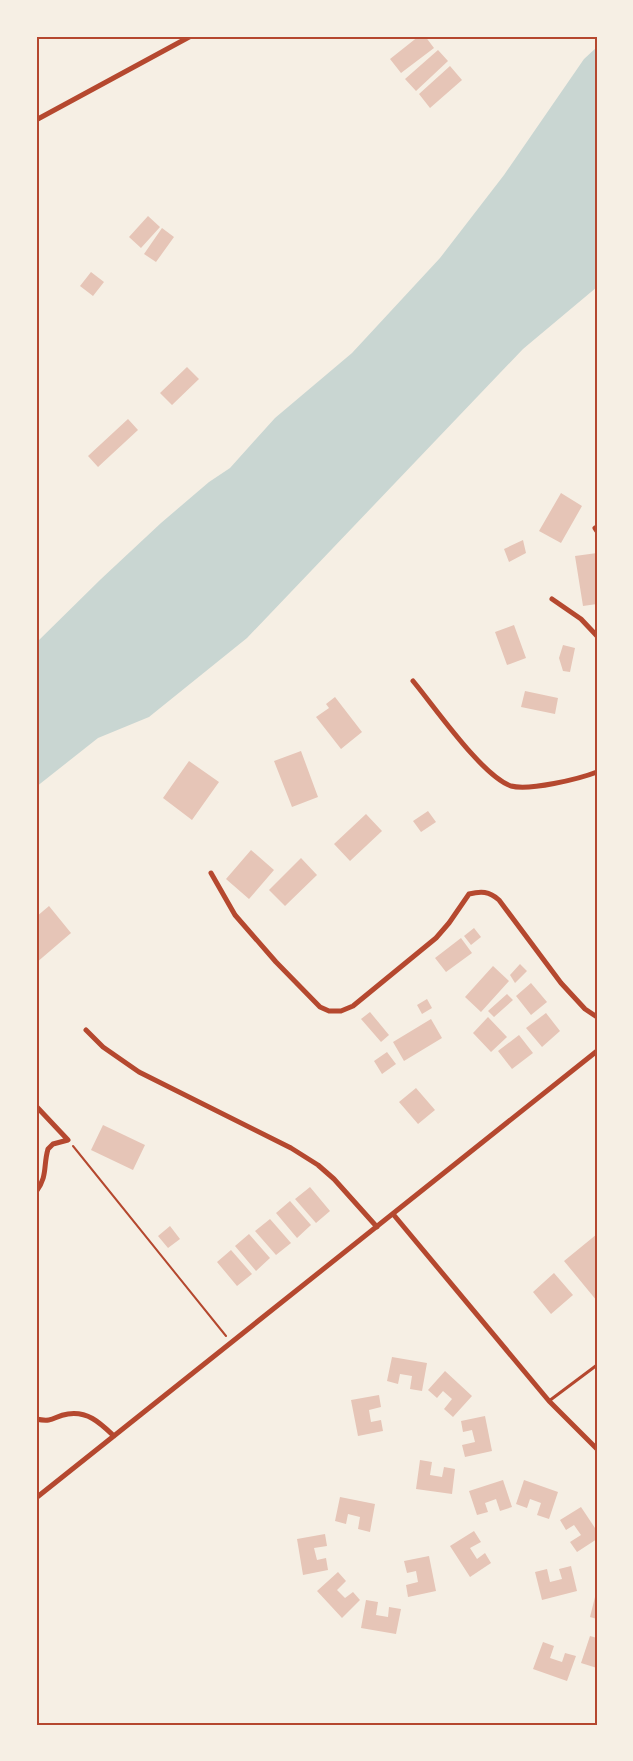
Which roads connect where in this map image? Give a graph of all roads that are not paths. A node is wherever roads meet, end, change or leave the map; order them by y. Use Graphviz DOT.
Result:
graph roads {
  1 [pos="190,36"];
  2 [pos="36,120"];
  3 [pos="552,599"];
  4 [pos="597,636"];
  5 [pos="413,681"];
  6 [pos="597,772"];
  7 [pos="212,873"];
  8 [pos="597,1017"];
  9 [pos="86,1030"];
  10 [pos="597,1051"];
  11 [pos="36,1106"];
  12 [pos="36,1192"];
  13 [pos="393,1214"];
  14 [pos="377,1227"];
  15 [pos="597,1365"];
  16 [pos="549,1401"];
  17 [pos="36,1419"];
  18 [pos="114,1436"];
  19 [pos="597,1449"];
  20 [pos="36,1498"];
  1 -- 2 [label="street"];
  3 -- 4 [label="street"];
  5 -- 6 [label="street"];
  7 -- 8 [label="street"];
  9 -- 14 [label="street"];
  10 -- 13 [label="street"];
  11 -- 12 [label="street"];
  13 -- 14 [label="street"];
  13 -- 16 [label="street"];
  14 -- 18 [label="street"];
  15 -- 16 [label="lane"];
  16 -- 19 [label="street"];
  17 -- 18 [label="street"];
  18 -- 20 [label="street"];
}
